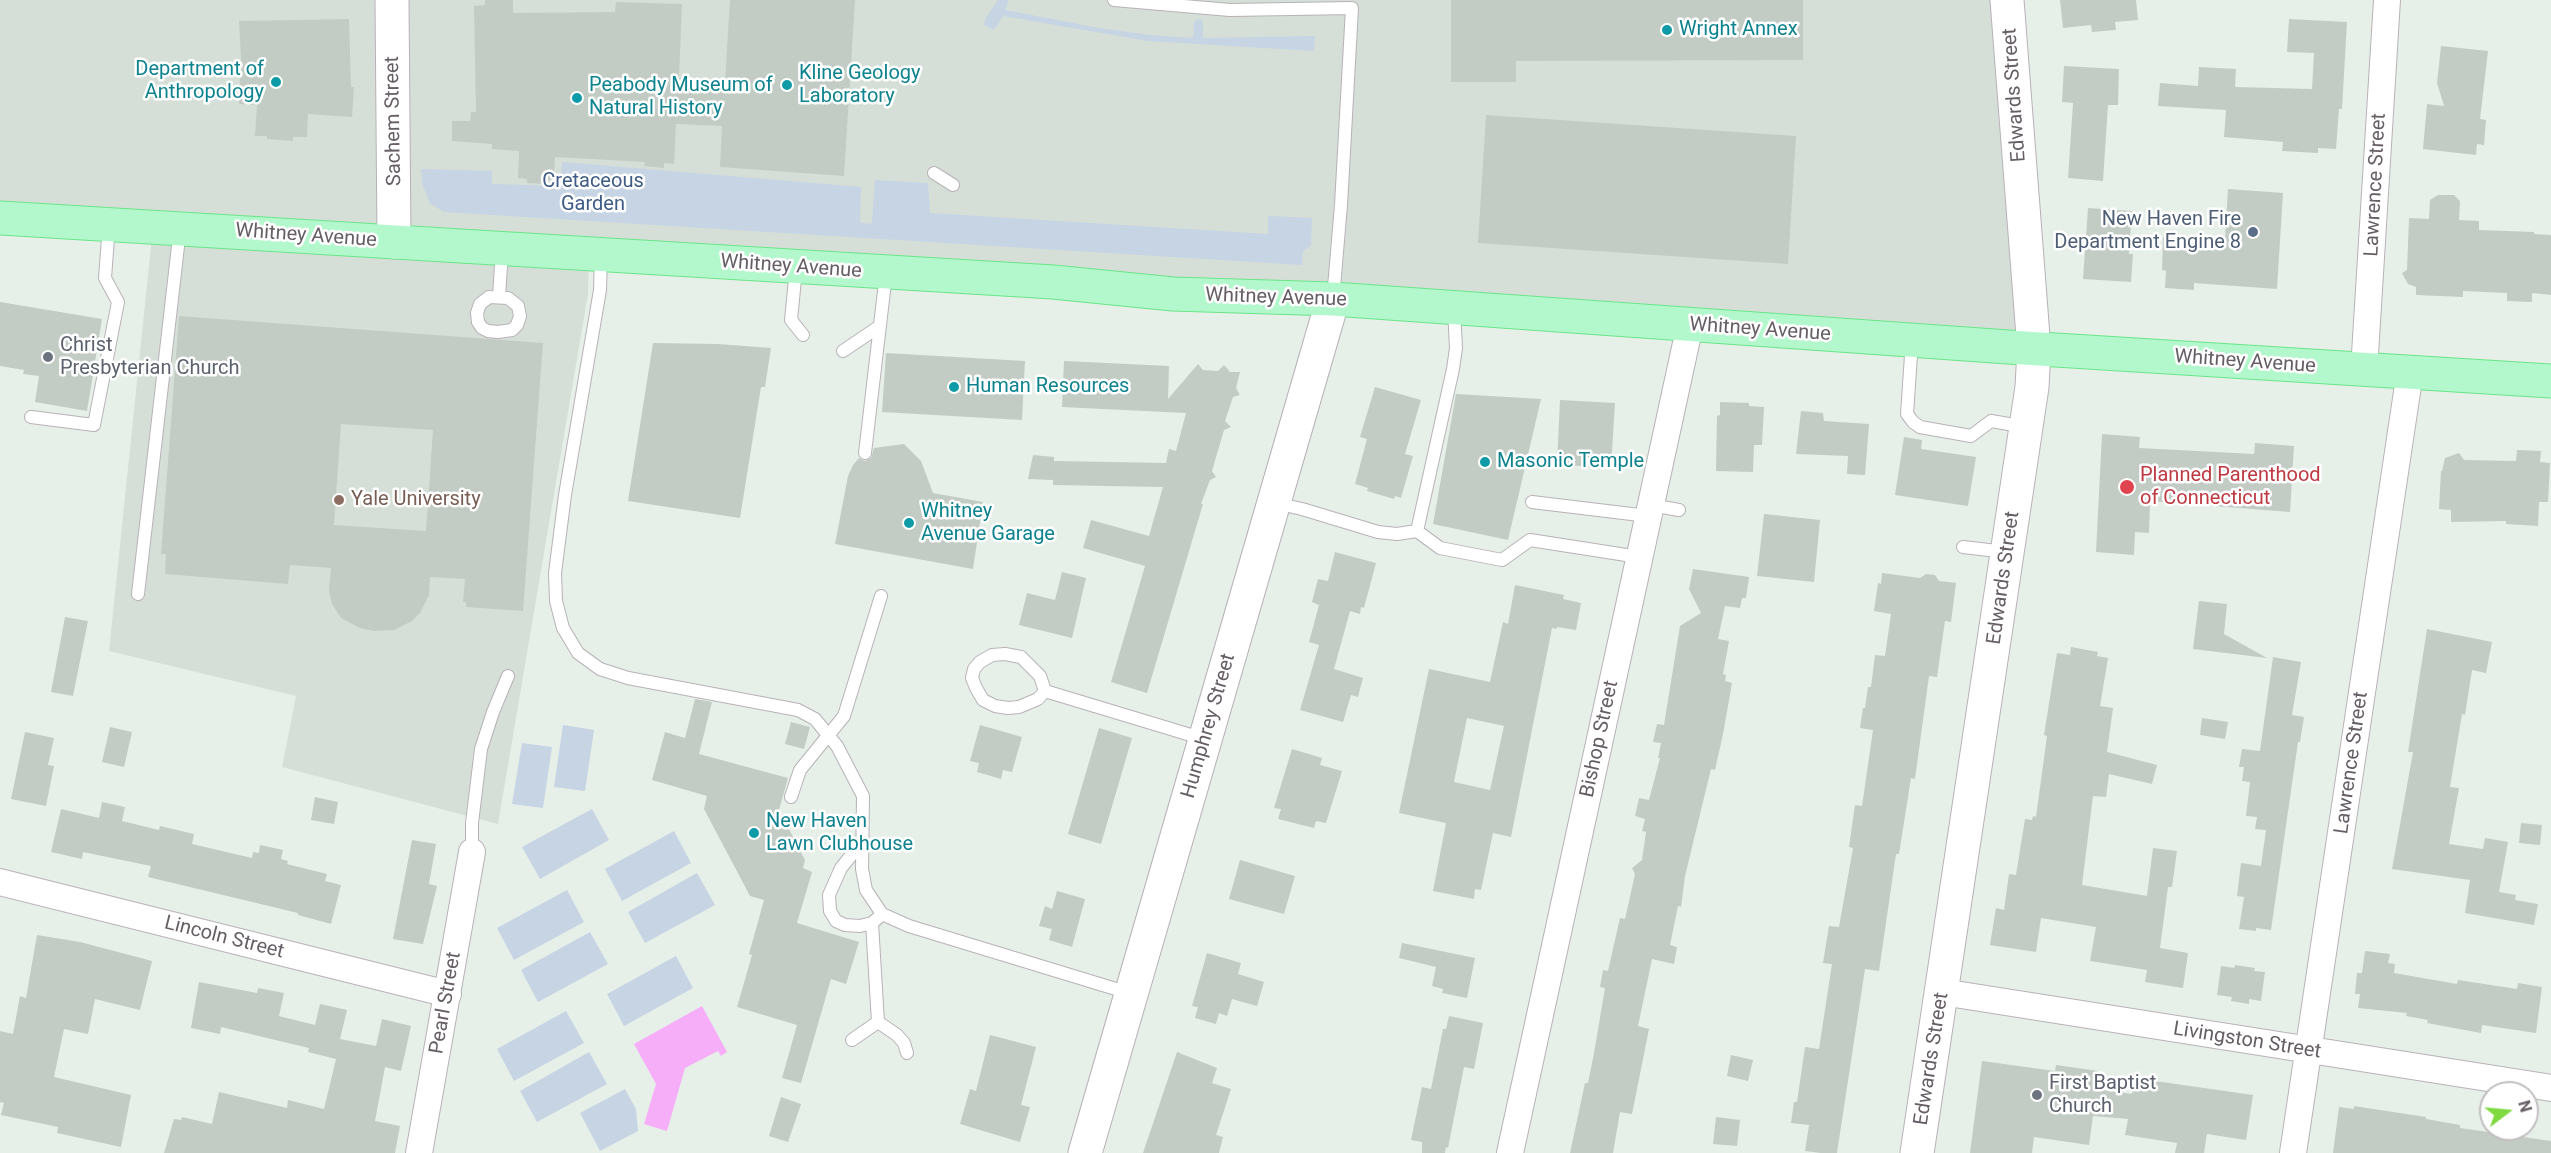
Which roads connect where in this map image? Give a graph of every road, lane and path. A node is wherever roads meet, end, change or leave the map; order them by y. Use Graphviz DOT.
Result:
graph roads {
  1 [pos="392,0"];
  2 [pos="1114,0"];
  3 [pos="2007,0"];
  4 [pos="2387,0"];
  5 [pos="934,173"];
  6 [pos="953,185"];
  7 [pos="0,218"];
  8 [pos="109,224"];
  9 [pos="180,228"];
  10 [pos="394,242"];
  11 [pos="502,248"];
  12 [pos="602,255"];
  13 [pos="796,267"];
  14 [pos="886,273"];
  15 [pos="499,297"];
  16 [pos="1333,300"];
  17 [pos="1454,308"];
  18 [pos="1690,325"];
  19 [pos="880,326"];
  20 [pos="803,334"];
  21 [pos="1912,340"];
  22 [pos="2034,349"];
  23 [pos="843,351"];
  24 [pos="2364,369"];
  25 [pos="2410,372"];
  26 [pos="2551,381"];
  27 [pos="31,417"];
  28 [pos="2026,428"];
  29 [pos="865,453"];
  30 [pos="1532,502"];
  31 [pos="1274,503"];
  32 [pos="1679,510"];
  33 [pos="1650,511"];
  34 [pos="1417,531"];
  35 [pos="1963,547"];
  36 [pos="2008,552"];
  37 [pos="1640,557"];
  38 [pos="138,594"];
  39 [pos="881,596"];
  40 [pos="508,676"];
  41 [pos="1045,691"];
  42 [pos="830,734"];
  43 [pos="1205,740"];
  44 [pos="791,797"];
  45 [pos="862,842"];
  46 [pos="472,852"];
  47 [pos="0,882"];
  48 [pos="882,914"];
  49 [pos="872,923"];
  50 [pos="1942,992"];
  51 [pos="448,994"];
  52 [pos="1131,994"];
  53 [pos="878,1022"];
  54 [pos="852,1040"];
  55 [pos="2309,1051"];
  56 [pos="908,1053"];
  57 [pos="2551,1088"];
  58 [pos="419,1153"];
  59 [pos="1085,1153"];
  60 [pos="1510,1153"];
  61 [pos="1917,1153"];
  62 [pos="2293,1153"];
  1 -- 10 [label="street, Sachem Street"];
  2 -- 16 [label="lane"];
  3 -- 22 [label="street, Edwards Street"];
  4 -- 24 [label="street, Lawrence Street"];
  5 -- 6 [label="lane"];
  7 -- 8 [label="main road, Whitney Avenue"];
  8 -- 9 [label="main road, Whitney Avenue"];
  8 -- 27 [label="lane"];
  9 -- 10 [label="main road, Whitney Avenue"];
  9 -- 38 [label="lane"];
  10 -- 11 [label="main road, Whitney Avenue"];
  11 -- 12 [label="main road, Whitney Avenue"];
  11 -- 15 [label="lane"];
  12 -- 13 [label="main road, Whitney Avenue"];
  12 -- 42 [label="lane"];
  13 -- 14 [label="main road, Whitney Avenue"];
  13 -- 20 [label="lane"];
  14 -- 16 [label="main road, Whitney Avenue"];
  14 -- 19 [label="lane"];
  16 -- 17 [label="main road, Whitney Avenue"];
  16 -- 31 [label="street, Humphrey Street"];
  17 -- 18 [label="main road, Whitney Avenue"];
  17 -- 34 [label="lane"];
  18 -- 21 [label="main road, Whitney Avenue"];
  18 -- 33 [label="street, Bishop Street"];
  19 -- 23 [label="lane"];
  19 -- 29 [label="lane"];
  21 -- 22 [label="main road, Whitney Avenue"];
  21 -- 28 [label="lane"];
  22 -- 24 [label="main road, Whitney Avenue"];
  22 -- 28 [label="street, Edwards Street"];
  24 -- 25 [label="main road, Whitney Avenue"];
  25 -- 26 [label="main road, Whitney Avenue"];
  25 -- 55 [label="street, Lawrence Street"];
  28 -- 36 [label="street, Edwards Street"];
  30 -- 33 [label="lane"];
  31 -- 34 [label="lane"];
  31 -- 43 [label="street, Humphrey Street"];
  32 -- 33 [label="lane"];
  33 -- 37 [label="street, Bishop Street"];
  34 -- 37 [label="lane"];
  35 -- 36 [label="lane"];
  36 -- 50 [label="street, Edwards Street"];
  37 -- 60 [label="street, Bishop Street"];
  39 -- 42 [label="lane"];
  40 -- 46 [label="lane"];
  41 -- 41 [label="lane"];
  41 -- 43 [label="lane"];
  42 -- 44 [label="lane"];
  42 -- 45 [label="lane"];
  43 -- 52 [label="street, Humphrey Street"];
  45 -- 48 [label="lane"];
  45 -- 49 [label="lane"];
  46 -- 51 [label="street, Pearl Street"];
  47 -- 51 [label="street, Lincoln Street"];
  48 -- 49 [label="lane"];
  48 -- 52 [label="lane"];
  49 -- 53 [label="lane"];
  50 -- 55 [label="street, Livingston Street"];
  50 -- 61 [label="street, Edwards Street"];
  51 -- 58 [label="street, Pearl Street"];
  52 -- 59 [label="street, Humphrey Street"];
  53 -- 54 [label="lane"];
  53 -- 56 [label="lane"];
  55 -- 57 [label="street, Livingston Street"];
  55 -- 62 [label="street, Lawrence Street"];
}
